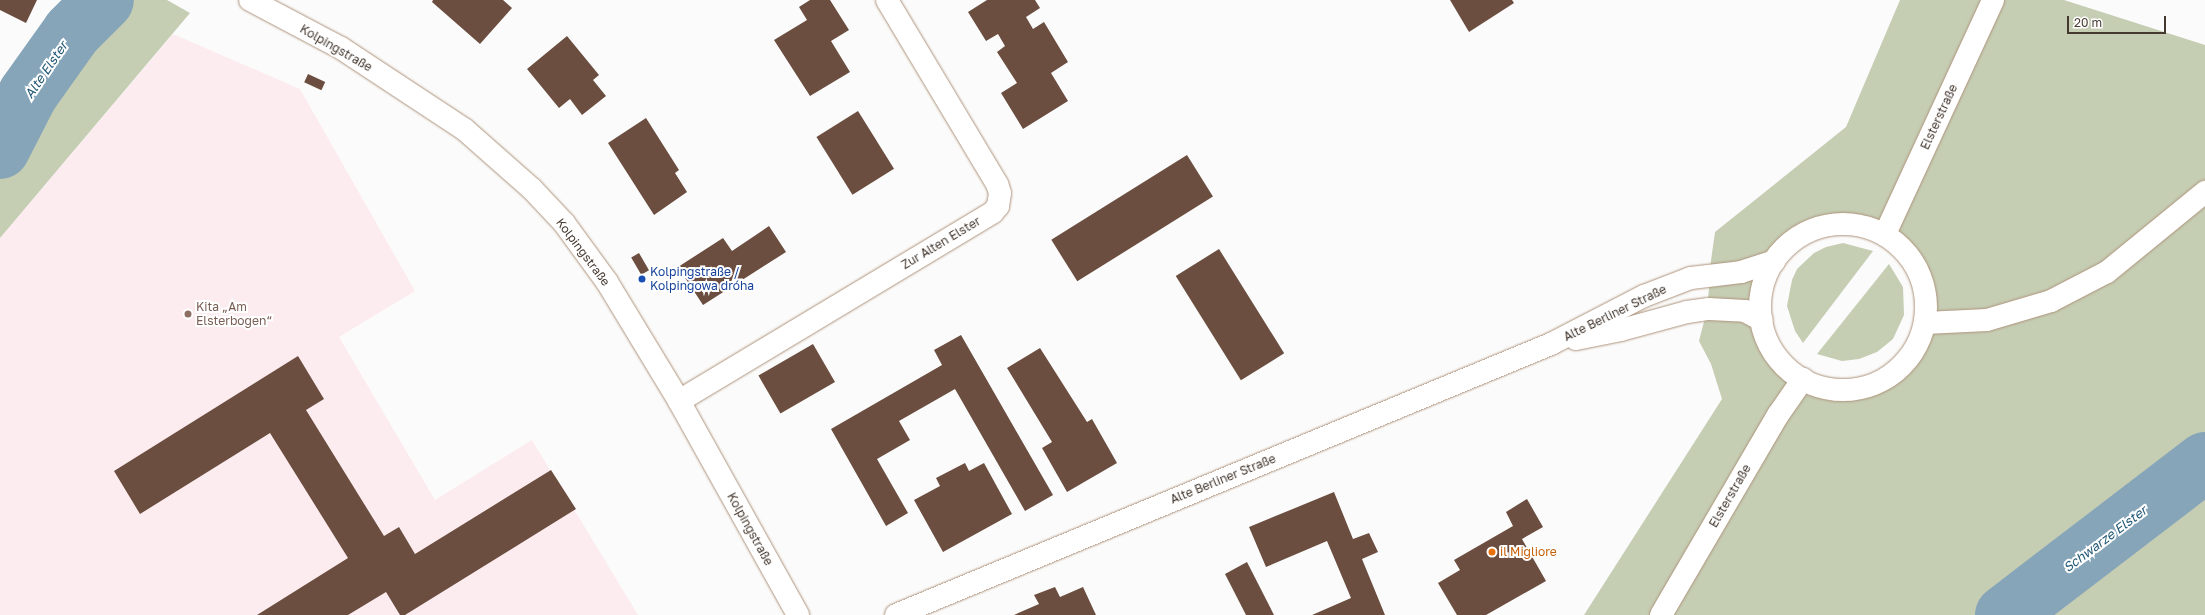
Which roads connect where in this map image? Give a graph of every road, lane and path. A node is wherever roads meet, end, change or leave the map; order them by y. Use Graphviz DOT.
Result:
graph roads {
  1 [pos="250,0"];
  2 [pos="888,0"];
  3 [pos="1993,0"];
  4 [pos="2205,192"];
  5 [pos="1884,234"];
  6 [pos="1774,261"];
  7 [pos="1762,320"];
  8 [pos="1925,323"];
  9 [pos="1551,344"];
  10 [pos="1803,379"];
  11 [pos="679,401"];
  12 [pos="798,615"];
  13 [pos="896,615"];
  14 [pos="1661,615"];
  1 -- 11 [label="street, Kolpingstraße"];
  2 -- 11 [label="street, Zur Alten Elster"];
  3 -- 5 [label="street, Elsterstraße"];
  4 -- 8 [label="street"];
  5 -- 6 [label="street"];
  5 -- 8 [label="street"];
  6 -- 7 [label="street"];
  6 -- 9 [label="street, Alte Berliner Straße"];
  7 -- 9 [label="street, Alte Berliner Straße"];
  7 -- 10 [label="street"];
  8 -- 10 [label="street"];
  9 -- 13 [label="street, Alte Berliner Straße"];
  10 -- 14 [label="street, Elsterstraße"];
  11 -- 12 [label="street, Kolpingstraße"];
}
